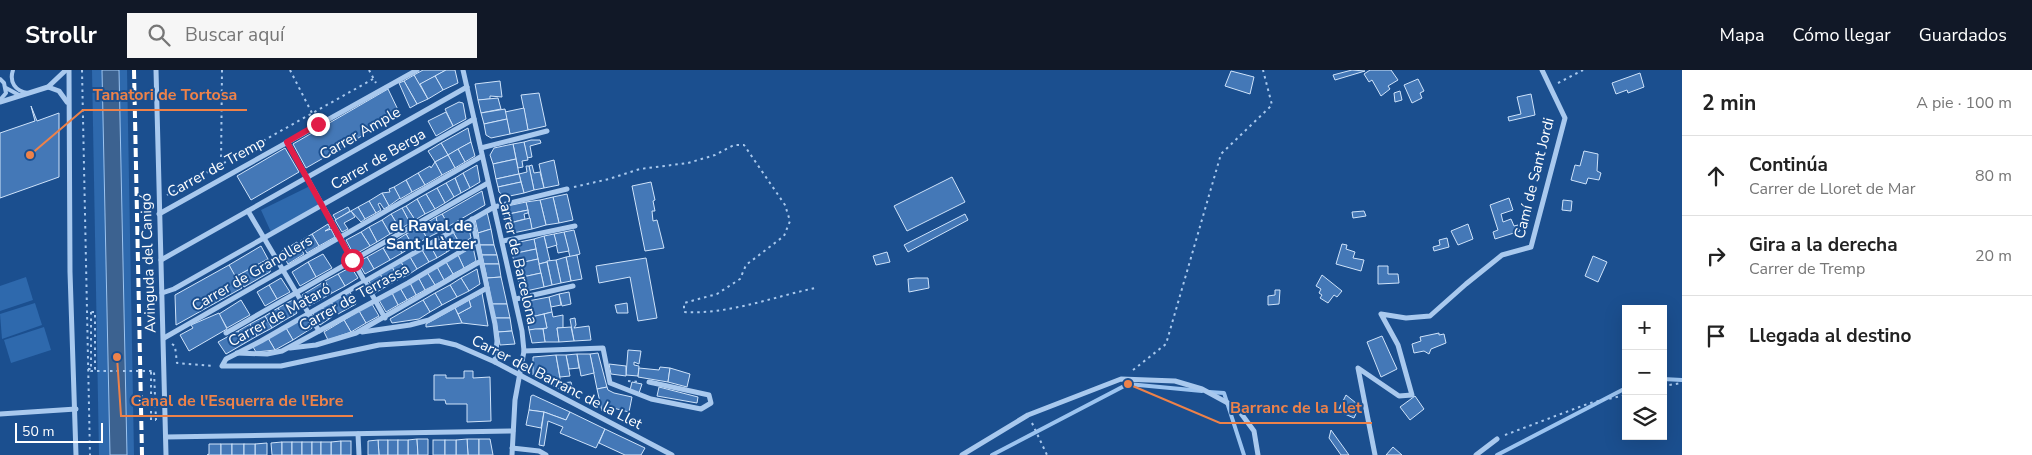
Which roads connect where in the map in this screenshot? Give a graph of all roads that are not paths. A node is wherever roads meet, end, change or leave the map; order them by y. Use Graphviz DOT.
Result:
graph roads {
  1 [pos="13,70"];
  2 [pos="67,70"];
  3 [pos="156,70"];
  4 [pos="417,70"];
  5 [pos="463,70"];
  6 [pos="1542,70"];
  7 [pos="0,79"];
  8 [pos="48,87"];
  9 [pos="467,87"];
  10 [pos="6,88"];
  11 [pos="28,93"];
  12 [pos="20,95"];
  13 [pos="0,101"];
  14 [pos="68,105"];
  15 [pos="474,119"];
  16 [pos="547,131"];
  17 [pos="287,142"];
  18 [pos="481,148"];
  19 [pos="482,156"];
  20 [pos="307,178"];
  21 [pos="488,183"];
  22 [pos="567,189"];
  23 [pos="323,205"];
  24 [pos="494,207"];
  25 [pos="248,211"];
  26 [pos="159,214"];
  27 [pos="472,219"];
  28 [pos="575,226"];
  29 [pos="340,237"];
  30 [pos="264,238"];
  31 [pos="477,242"];
  32 [pos="503,242"];
  33 [pos="161,260"];
  34 [pos="352,260"];
  35 [pos="481,261"];
  36 [pos="283,270"];
  37 [pos="364,282"];
  38 [pos="573,286"];
  39 [pos="487,288"];
  40 [pos="296,292"];
  41 [pos="162,293"];
  42 [pos="516,299"];
  43 [pos="375,300"];
  44 [pos="308,313"];
  45 [pos="385,318"];
  46 [pos="318,331"];
  47 [pos="226,333"];
  48 [pos="356,333"];
  49 [pos="164,338"];
  50 [pos="286,349"];
  51 [pos="524,351"];
  52 [pos="237,353"];
  53 [pos="495,362"];
  54 [pos="222,366"];
  55 [pos="518,374"];
  56 [pos="649,382"];
  57 [pos="76,408"];
  58 [pos="0,414"];
  59 [pos="513,431"];
  60 [pos="358,434"];
  61 [pos="166,436"];
  62 [pos="1497,439"];
  63 [pos="512,448"];
  64 [pos="76,455"];
  65 [pos="166,455"];
  66 [pos="359,455"];
  67 [pos="512,455"];
  68 [pos="546,455"];
  69 [pos="672,455"];
  70 [pos="962,455"];
  71 [pos="1258,455"];
  72 [pos="1375,455"];
  73 [pos="1476,455"];
  1 -- 11 [label="lane"];
  2 -- 8 [label="street"];
  2 -- 14 [label="street"];
  3 -- 26 [label="street, Avinguda del Canigó"];
  4 -- 17 [label="street, Carrer de Tremp"];
  5 -- 9 [label="street, Carrer de Barcelona"];
  6 -- 72 [label="street, Camí de Sant Jordi"];
  7 -- 10 [label="lane"];
  8 -- 11 [label="street"];
  8 -- 14 [label="street"];
  9 -- 15 [label="street, Carrer de Barcelona"];
  9 -- 20 [label="street, Carrer Ample"];
  10 -- 12 [label="lane"];
  10 -- 13 [label="lane"];
  11 -- 12 [label="street"];
  12 -- 13 [label="street"];
  14 -- 57 [label="street"];
  15 -- 18 [label="street, Carrer de Barcelona"];
  15 -- 23 [label="street, Carrer de Berga"];
  16 -- 18 [label="street"];
  17 -- 20 [label="street"];
  17 -- 26 [label="street, Carrer de Tremp"];
  18 -- 19 [label="street, Carrer de Barcelona"];
  19 -- 21 [label="street, Carrer de Barcelona"];
  19 -- 29 [label="street, Carrer de Granollers"];
  20 -- 23 [label="street"];
  20 -- 25 [label="street, Carrer Ample"];
  21 -- 24 [label="street, Carrer de Barcelona"];
  21 -- 34 [label="street"];
  22 -- 24 [label="street, Carrer de Mataró"];
  23 -- 29 [label="street"];
  23 -- 30 [label="street, Carrer de Berga"];
  24 -- 27 [label="street, Carrer de Mataró"];
  24 -- 32 [label="street, Carrer de Barcelona"];
  25 -- 30 [label="street"];
  25 -- 33 [label="street, Carrer Ample"];
  26 -- 33 [label="street, Avinguda del Canigó"];
  27 -- 31 [label="street"];
  27 -- 37 [label="street, Carrer de Mataró"];
  28 -- 32 [label="street"];
  29 -- 34 [label="street"];
  29 -- 36 [label="street, Carrer de Granollers"];
  30 -- 36 [label="street"];
  30 -- 41 [label="street, Carrer de Berga"];
  31 -- 35 [label="street"];
  31 -- 43 [label="street, Carrer de Terrassa"];
  32 -- 42 [label="street, Carrer de Barcelona"];
  33 -- 41 [label="street, Avinguda del Canigó"];
  34 -- 37 [label="street"];
  34 -- 40 [label="street"];
  35 -- 39 [label="street"];
  35 -- 45 [label="street"];
  36 -- 40 [label="street"];
  36 -- 49 [label="street, Carrer de Granollers"];
  37 -- 43 [label="street"];
  37 -- 44 [label="street, Carrer de Mataró"];
  38 -- 42 [label="street"];
  39 -- 48 [label="street"];
  39 -- 53 [label="street"];
  40 -- 44 [label="street"];
  40 -- 47 [label="street"];
  41 -- 49 [label="street, Avinguda del Canigó"];
  42 -- 51 [label="street, Carrer de Barcelona"];
  43 -- 45 [label="street"];
  43 -- 46 [label="street, Carrer de Terrassa"];
  44 -- 46 [label="street"];
  44 -- 52 [label="street, Carrer de Mataró"];
  45 -- 48 [label="street"];
  46 -- 50 [label="street, Carrer de Terrassa"];
  48 -- 50 [label="street"];
  49 -- 61 [label="street, Avinguda del Canigó"];
  50 -- 52 [label="street, Carrer de Terrassa"];
  51 -- 55 [label="street, Carrer de Barcelona"];
  51 -- 56 [label="street"];
  52 -- 54 [label="street, Carrer de Mataró"];
  53 -- 54 [label="street, Carrer del Barranc de la Llet"];
  53 -- 55 [label="street, Carrer del Barranc de la Llet"];
  55 -- 59 [label="street, Carrer de Barcelona"];
  55 -- 69 [label="street, Carrer del Barranc de la Llet"];
  57 -- 58 [label="street"];
  57 -- 64 [label="street"];
  59 -- 60 [label="street"];
  59 -- 63 [label="street, Carrer de Barcelona"];
  60 -- 61 [label="street"];
  60 -- 66 [label="street"];
  61 -- 65 [label="street, Avinguda del Canigó"];
  62 -- 73 [label="street"];
  63 -- 67 [label="street, Carrer de Barcelona"];
  63 -- 68 [label="street"];
  70 -- 71 [label="street"];
}
